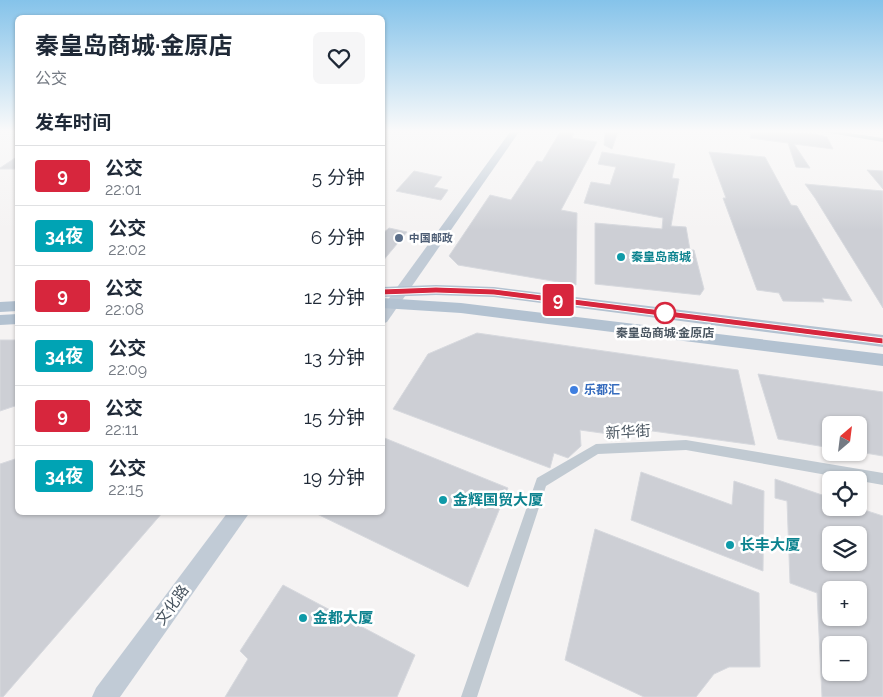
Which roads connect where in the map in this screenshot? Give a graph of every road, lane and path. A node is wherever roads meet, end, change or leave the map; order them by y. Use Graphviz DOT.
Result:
graph roads {
  1 [pos="490,165"];
  2 [pos="390,297"];
  3 [pos="15,306"];
  4 [pos="0,307"];
  5 [pos="385,311"];
  6 [pos="0,320"];
  7 [pos="15,320"];
  8 [pos="883,341"];
  9 [pos="883,360"];
  10 [pos="883,479"];
  11 [pos="238,515"];
  12 [pos="105,697"];
  13 [pos="469,697"];
  1 -- 2 [label="main road"];
  2 -- 5 [label="main road"];
  2 -- 8 [label="main road"];
  2 -- 9 [label="main road"];
  3 -- 4 [label="main road"];
  6 -- 7 [label="main road"];
  10 -- 13 [label="street, 新华街"];
  11 -- 12 [label="main road, 文化路"];
}
